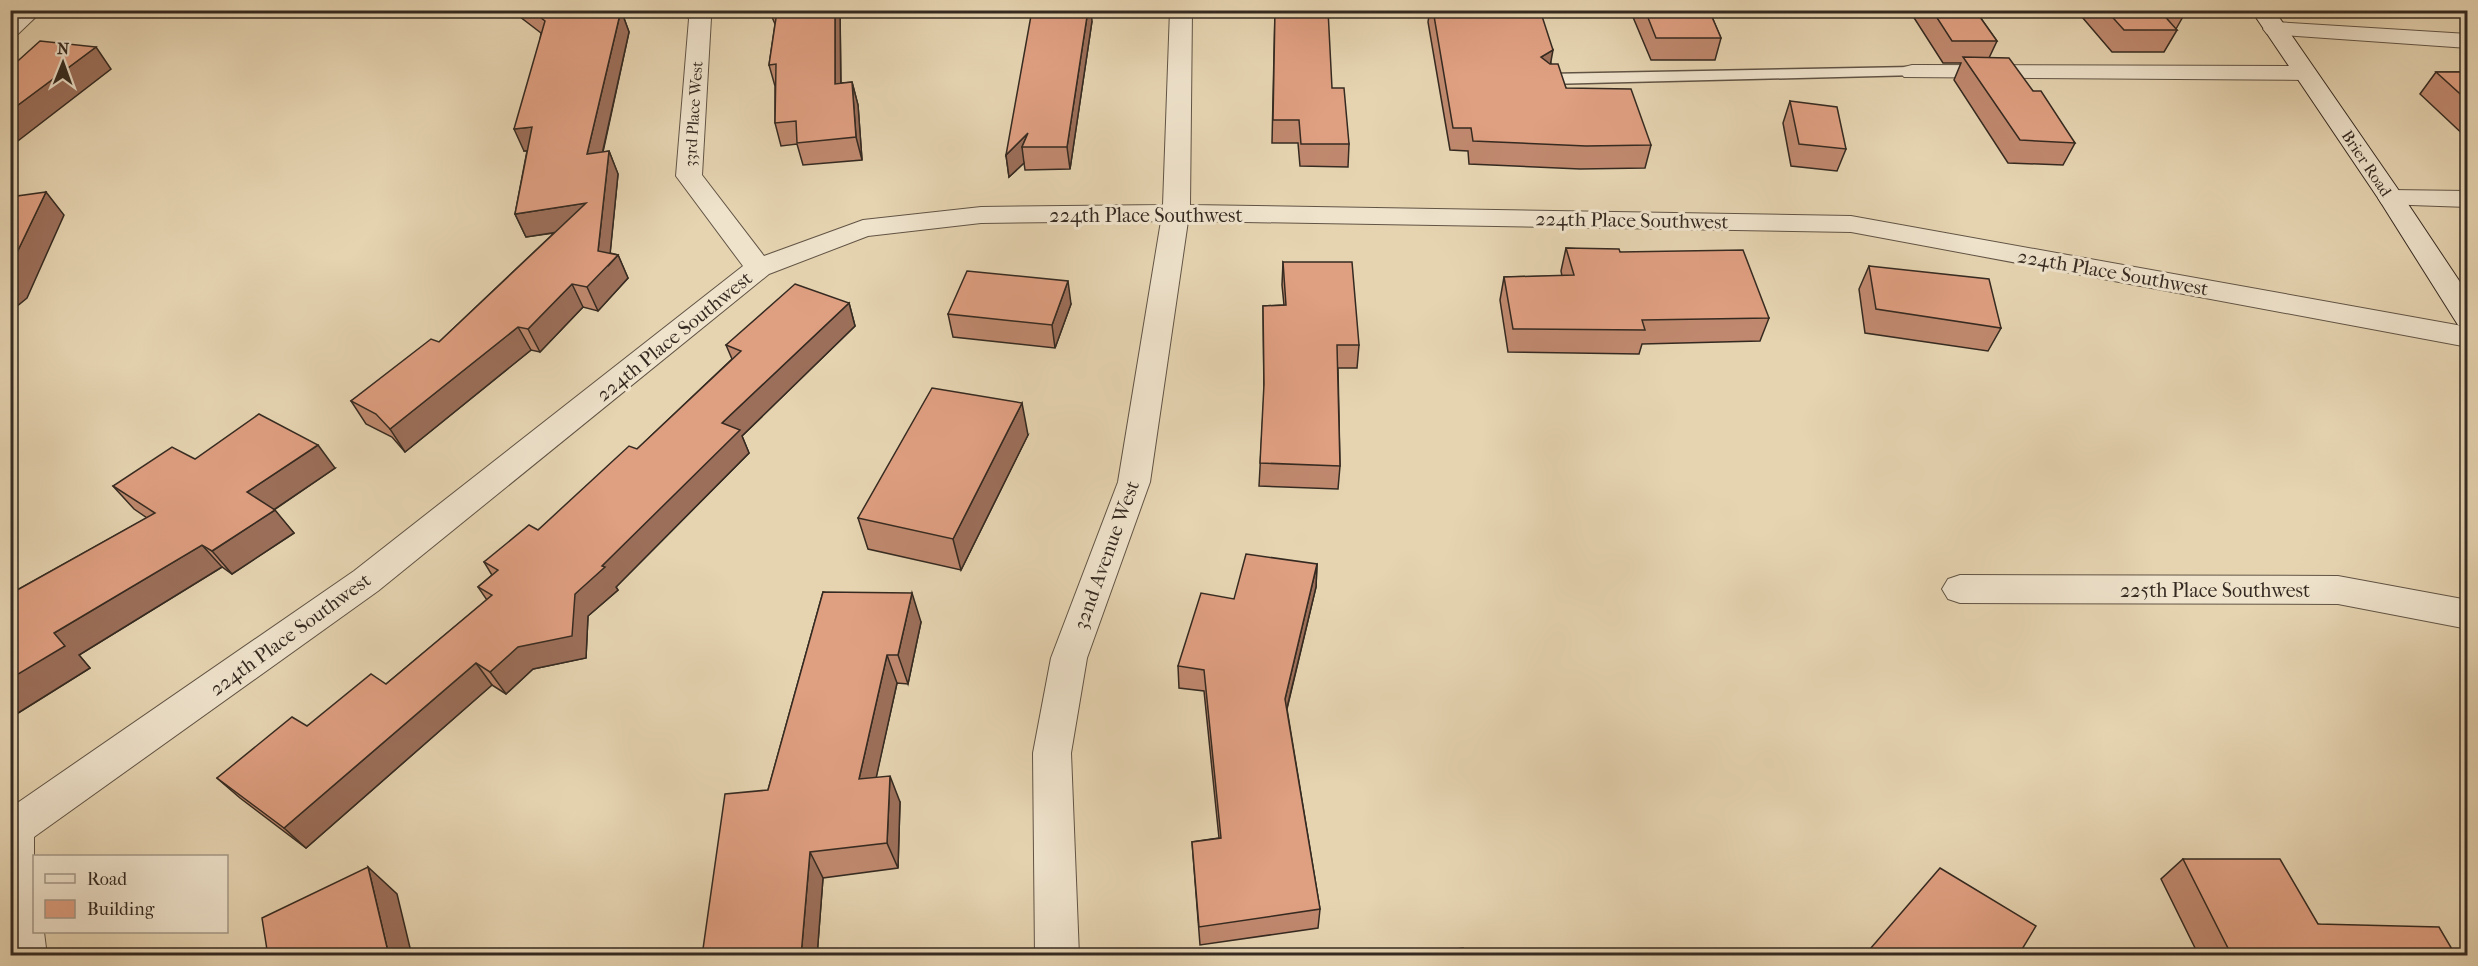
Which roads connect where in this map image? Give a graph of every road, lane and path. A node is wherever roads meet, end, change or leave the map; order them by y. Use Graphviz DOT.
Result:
graph roads {
  1 [pos="32,10"];
  2 [pos="693,10"];
  3 [pos="1181,10"];
  4 [pos="2268,20"];
  5 [pos="10,29"];
  6 [pos="2468,41"];
  7 [pos="1912,72"];
  8 [pos="2305,74"];
  9 [pos="1547,79"];
  10 [pos="2391,198"];
  11 [pos="2468,199"];
  12 [pos="1176,213"];
  13 [pos="759,268"];
  14 [pos="2468,318"];
  15 [pos="2468,337"];
  16 [pos="1960,590"];
  17 [pos="2468,615"];
  18 [pos="12,831"];
  19 [pos="25,956"];
  20 [pos="1057,956"];
  1 -- 5 [label="street"];
  2 -- 13 [label="street, 33rd Place West"];
  3 -- 12 [label="street, 32nd Avenue West"];
  4 -- 6 [label="street"];
  4 -- 8 [label="street, Brier Road"];
  7 -- 8 [label="street"];
  7 -- 9 [label="lane"];
  8 -- 10 [label="street, Brier Road"];
  10 -- 11 [label="street"];
  10 -- 14 [label="street, Brier Road"];
  12 -- 13 [label="street, 224th Place Southwest"];
  12 -- 15 [label="street, 224th Place Southwest"];
  12 -- 20 [label="street, 32nd Avenue West"];
  13 -- 18 [label="street, 224th Place Southwest"];
  16 -- 17 [label="street, 225th Place Southwest"];
  18 -- 19 [label="street"];
}
